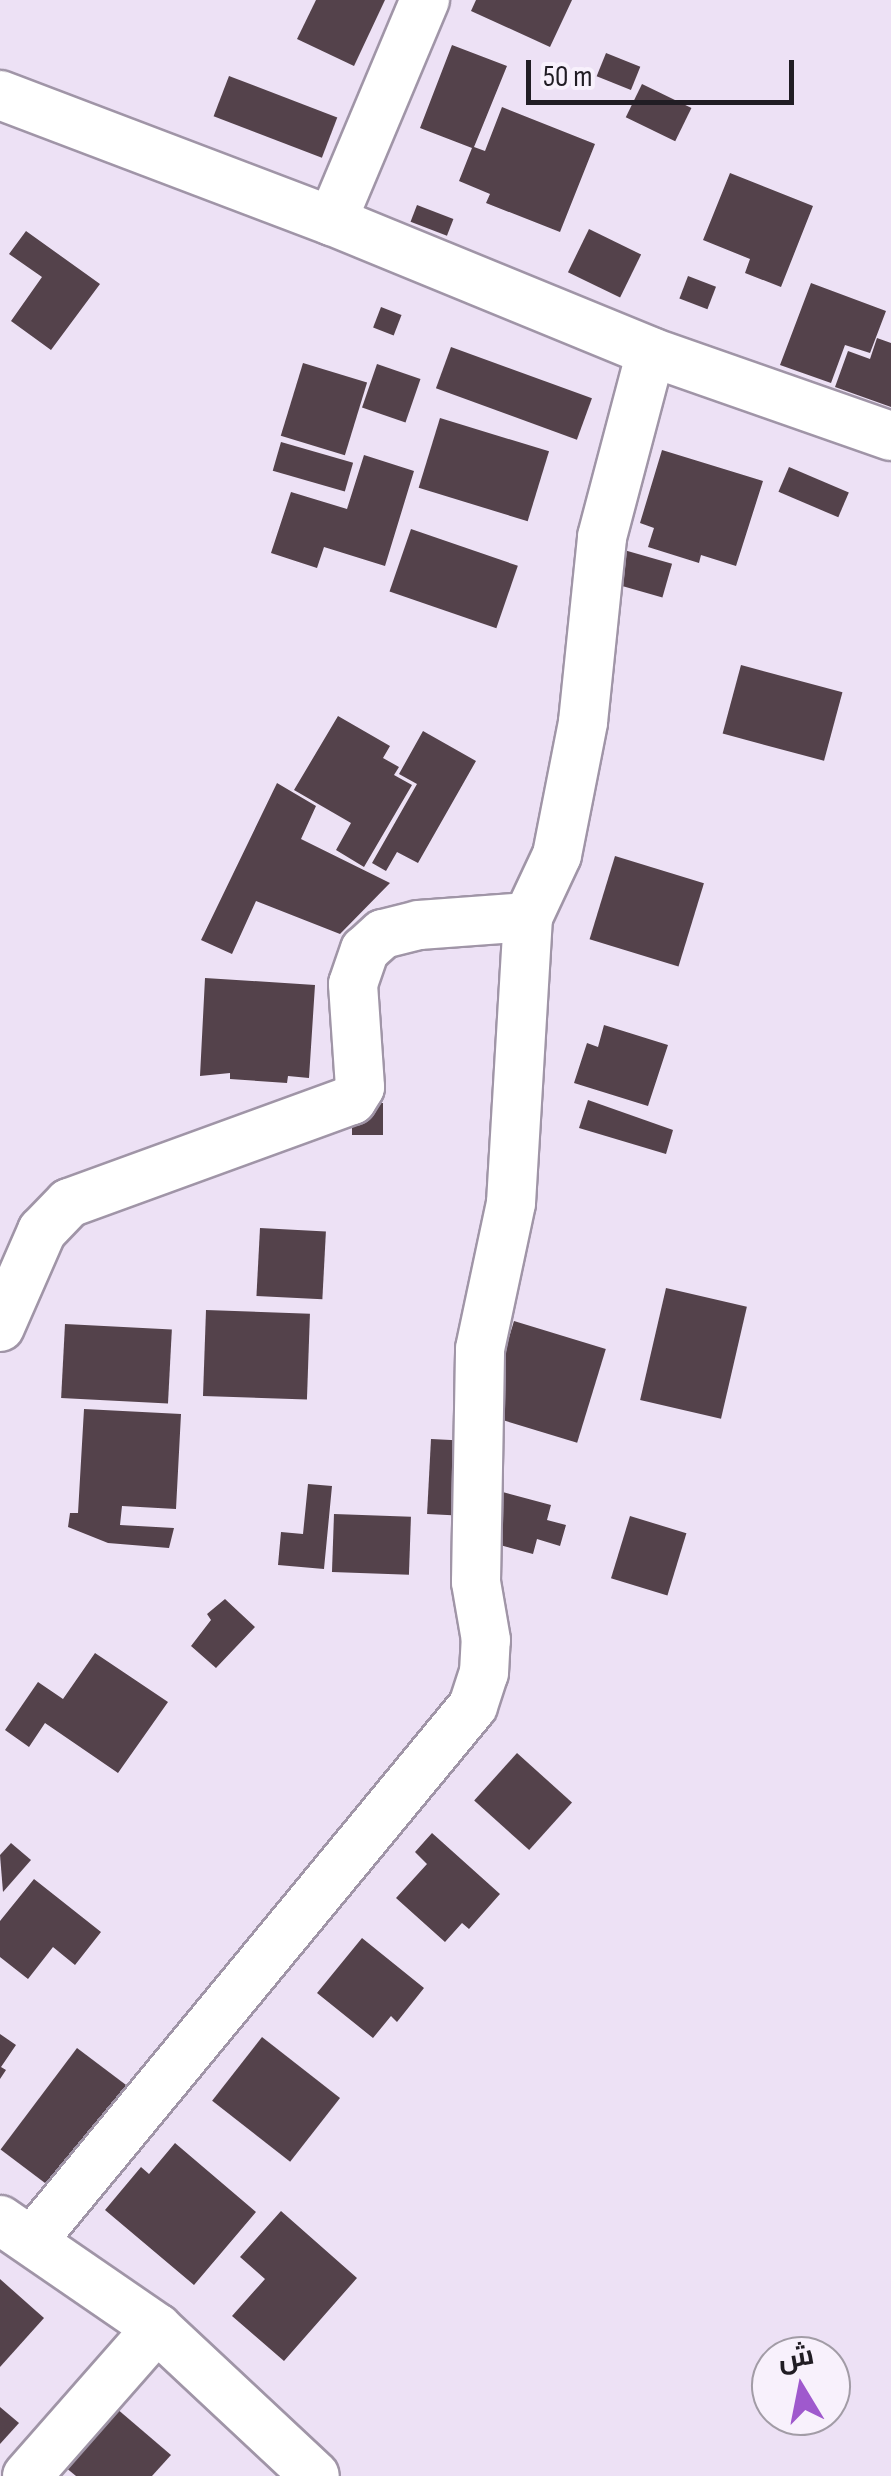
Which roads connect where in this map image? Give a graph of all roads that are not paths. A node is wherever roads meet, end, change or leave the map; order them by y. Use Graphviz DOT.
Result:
graph roads {
  1 [pos="425,0"];
  2 [pos="0,95"];
  3 [pos="332,222"];
  4 [pos="651,352"];
  5 [pos="891,436"];
  6 [pos="528,917"];
  7 [pos="0,1327"];
  8 [pos="16,2231"];
  9 [pos="157,2328"];
  10 [pos="27,2476"];
  11 [pos="315,2476"];
  1 -- 3 [label="street"];
  2 -- 3 [label="street"];
  3 -- 4 [label="street"];
  4 -- 5 [label="street"];
  4 -- 6 [label="street"];
  6 -- 7 [label="street"];
  6 -- 8 [label="street"];
  8 -- 9 [label="street"];
  9 -- 10 [label="street"];
  9 -- 11 [label="street"];
}
